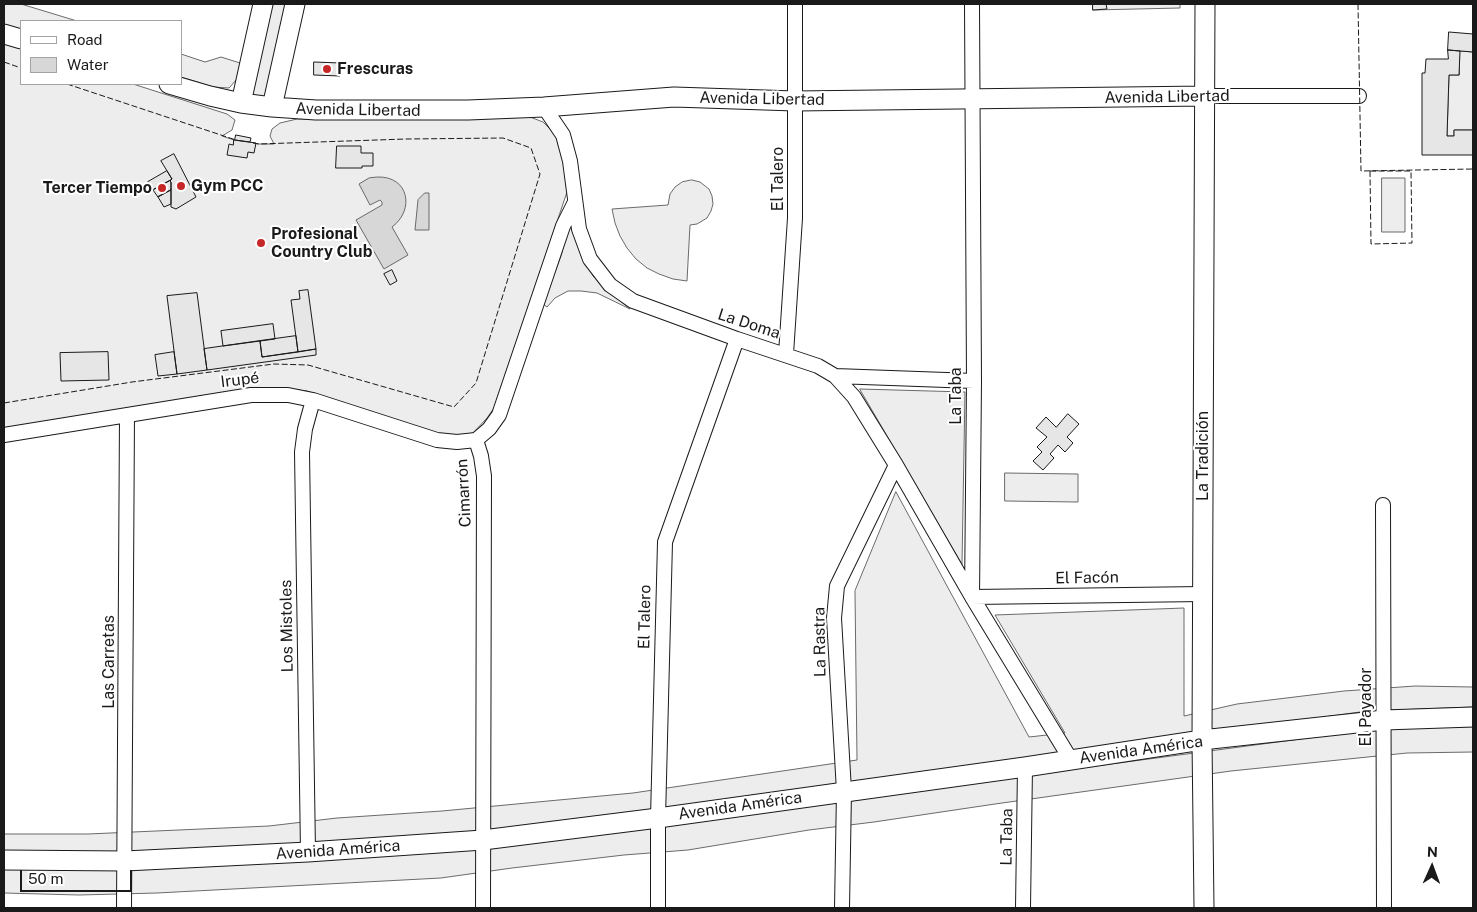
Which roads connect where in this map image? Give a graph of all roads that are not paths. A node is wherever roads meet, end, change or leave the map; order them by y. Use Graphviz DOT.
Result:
graph roads {
  1 [pos="263,4"];
  2 [pos="295,4"];
  3 [pos="795,4"];
  4 [pos="972,4"];
  5 [pos="1205,4"];
  6 [pos="4,34"];
  7 [pos="20,39"];
  8 [pos="172,85"];
  9 [pos="1205,96"];
  10 [pos="1359,96"];
  11 [pos="973,99"];
  12 [pos="795,101"];
  13 [pos="242,102"];
  14 [pos="272,107"];
  15 [pos="544,107"];
  16 [pos="575,202"];
  17 [pos="737,339"];
  18 [pos="786,354"];
  19 [pos="835,376"];
  20 [pos="974,381"];
  21 [pos="313,400"];
  22 [pos="127,416"];
  23 [pos="4,435"];
  24 [pos="476,440"];
  25 [pos="896,465"];
  26 [pos="1383,505"];
  27 [pos="1203,594"];
  28 [pos="972,597"];
  29 [pos="1473,717"];
  30 [pos="1384,720"];
  31 [pos="1202,740"];
  32 [pos="1071,760"];
  33 [pos="1025,767"];
  34 [pos="844,792"];
  35 [pos="658,818"];
  36 [pos="483,840"];
  37 [pos="308,852"];
  38 [pos="4,860"];
  39 [pos="125,861"];
  40 [pos="124,908"];
  41 [pos="483,908"];
  42 [pos="658,908"];
  43 [pos="842,908"];
  44 [pos="1023,908"];
  45 [pos="1204,908"];
  46 [pos="1384,908"];
  1 -- 13 [label="street"];
  2 -- 14 [label="street"];
  3 -- 12 [label="street, El Talero"];
  4 -- 11 [label="street, La Taba"];
  5 -- 9 [label="street, La Tradición"];
  6 -- 7 [label="street"];
  8 -- 13 [label="street, Avenida Libertad"];
  9 -- 10 [label="street, Avenida Libertad"];
  9 -- 11 [label="street, Avenida Libertad"];
  9 -- 27 [label="street, La Tradición"];
  11 -- 12 [label="street, Avenida Libertad"];
  11 -- 20 [label="street, La Taba"];
  12 -- 15 [label="street, Avenida Libertad"];
  12 -- 18 [label="street, El Talero"];
  13 -- 14 [label="street, Avenida Libertad"];
  14 -- 15 [label="street, Avenida Libertad"];
  15 -- 16 [label="street"];
  16 -- 17 [label="street, La Doma"];
  16 -- 24 [label="street, Cimarrón"];
  17 -- 18 [label="street, La Doma"];
  17 -- 35 [label="street, El Talero"];
  18 -- 19 [label="street, La Doma"];
  19 -- 20 [label="street, La Doma"];
  19 -- 25 [label="street"];
  20 -- 28 [label="street, La Taba"];
  21 -- 22 [label="street, Irupé"];
  21 -- 24 [label="street, Irupé"];
  21 -- 37 [label="street, Los Mistoles"];
  22 -- 23 [label="street, Irupé"];
  22 -- 39 [label="street, Las Carretas"];
  24 -- 36 [label="street, Cimarrón"];
  25 -- 28 [label="street"];
  25 -- 34 [label="street, La Rastra"];
  26 -- 30 [label="street, El Payador"];
  27 -- 28 [label="street, El Facón"];
  27 -- 31 [label="street, La Tradición"];
  28 -- 32 [label="street"];
  29 -- 30 [label="street, Avenida América"];
  30 -- 31 [label="street, Avenida América"];
  30 -- 46 [label="street, El Payador"];
  31 -- 32 [label="street, Avenida América"];
  31 -- 45 [label="street, La Tradición"];
  32 -- 33 [label="street, Avenida América"];
  33 -- 34 [label="street, Avenida América"];
  33 -- 44 [label="street, La Taba"];
  34 -- 35 [label="street, Avenida América"];
  34 -- 43 [label="street, La Rastra"];
  35 -- 36 [label="street, Avenida América"];
  35 -- 42 [label="street, El Talero"];
  36 -- 37 [label="street, Avenida América"];
  36 -- 41 [label="street, Cimarrón"];
  37 -- 39 [label="street, Avenida América"];
  38 -- 39 [label="street, Avenida América"];
  39 -- 40 [label="street, Las Carretas"];
}
